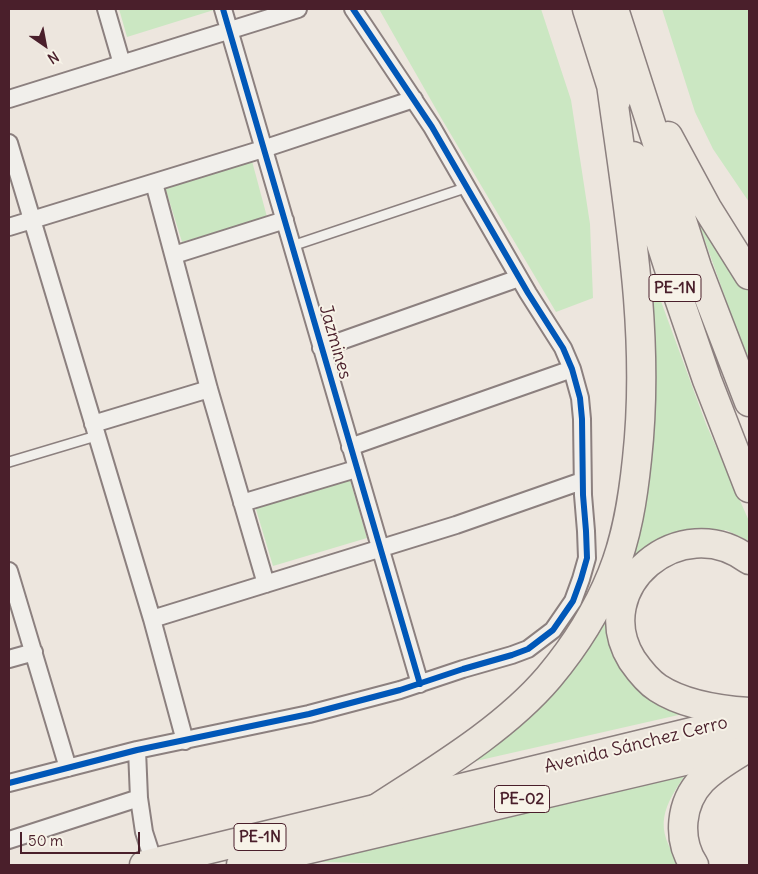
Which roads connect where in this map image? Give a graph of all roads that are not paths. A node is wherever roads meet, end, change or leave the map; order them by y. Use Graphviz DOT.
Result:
graph roads {
  1 [pos="106,9"];
  2 [pos="223,9"];
  3 [pos="298,9"];
  4 [pos="353,9"];
  5 [pos="587,9"];
  6 [pos="614,9"];
  7 [pos="230,31"];
  8 [pos="122,64"];
  9 [pos="623,80"];
  10 [pos="9,99"];
  11 [pos="414,99"];
  12 [pos="9,143"];
  13 [pos="264,149"];
  14 [pos="154,183"];
  15 [pos="468,187"];
  16 [pos="32,219"];
  17 [pos="285,220"];
  18 [pos="9,227"];
  19 [pos="292,246"];
  20 [pos="174,255"];
  21 [pos="749,275"];
  22 [pos="519,278"];
  23 [pos="321,348"];
  24 [pos="572,369"];
  25 [pos="209,389"];
  26 [pos="749,402"];
  27 [pos="94,430"];
  28 [pos="350,447"];
  29 [pos="9,462"];
  30 [pos="356,469"];
  31 [pos="582,480"];
  32 [pos="749,488"];
  33 [pos="242,503"];
  34 [pos="380,548"];
  35 [pos="749,560"];
  36 [pos="9,571"];
  37 [pos="266,584"];
  38 [pos="11,588"];
  39 [pos="152,619"];
  40 [pos="34,652"];
  41 [pos="9,659"];
  42 [pos="420,684"];
  43 [pos="749,712"];
  44 [pos="749,718"];
  45 [pos="185,741"];
  46 [pos="749,746"];
  47 [pos="137,750"];
  48 [pos="68,768"];
  49 [pos="9,783"];
  50 [pos="139,798"];
  51 [pos="376,808"];
  52 [pos="9,840"];
  53 [pos="149,864"];
  54 [pos="241,865"];
  55 [pos="694,865"];
  1 -- 8 [label="street"];
  2 -- 7 [label="street, Jazmines"];
  3 -- 7 [label="street"];
  4 -- 11 [label="street"];
  5 -- 9 [label="highway, PE-1N"];
  6 -- 9 [label="highway, PE-1N"];
  7 -- 8 [label="street"];
  7 -- 13 [label="street, Jazmines"];
  8 -- 10 [label="street"];
  9 -- 21 [label="highway"];
  9 -- 26 [label="highway, PE-1N"];
  9 -- 32 [label="highway, PE-1N"];
  9 -- 51 [label="highway"];
  11 -- 13 [label="street"];
  11 -- 15 [label="street"];
  12 -- 16 [label="street"];
  13 -- 14 [label="street"];
  13 -- 17 [label="street, Jazmines"];
  14 -- 16 [label="street"];
  14 -- 20 [label="street"];
  15 -- 19 [label="lane"];
  15 -- 22 [label="street"];
  16 -- 18 [label="street"];
  16 -- 27 [label="street"];
  17 -- 19 [label="street, Jazmines"];
  17 -- 20 [label="street"];
  19 -- 23 [label="street, Jazmines"];
  20 -- 25 [label="street"];
  22 -- 23 [label="street"];
  22 -- 24 [label="street"];
  23 -- 28 [label="street, Jazmines"];
  24 -- 28 [label="street"];
  24 -- 31 [label="street"];
  25 -- 27 [label="street"];
  25 -- 33 [label="street"];
  27 -- 29 [label="lane"];
  27 -- 39 [label="street"];
  28 -- 30 [label="street, Jazmines"];
  30 -- 33 [label="street"];
  30 -- 34 [label="street, Jazmines"];
  31 -- 34 [label="street"];
  31 -- 42 [label="street"];
  33 -- 37 [label="street"];
  34 -- 37 [label="street"];
  34 -- 42 [label="street, Jazmines"];
  35 -- 43 [label="highway"];
  36 -- 38 [label="street"];
  37 -- 39 [label="street"];
  38 -- 40 [label="street"];
  39 -- 45 [label="street"];
  40 -- 41 [label="street"];
  40 -- 48 [label="street"];
  42 -- 45 [label="street"];
  44 -- 51 [label="highway, Avenida Sánchez Cerro / PE-02"];
  45 -- 47 [label="street"];
  46 -- 54 [label="highway, Avenida Sánchez Cerro / PE-02"];
  46 -- 55 [label="highway"];
  47 -- 48 [label="street"];
  47 -- 50 [label="street"];
  48 -- 49 [label="street"];
  50 -- 52 [label="street"];
  50 -- 53 [label="street"];
  51 -- 53 [label="highway, Avenida Sánchez Cerro / PE-1N"];
}
